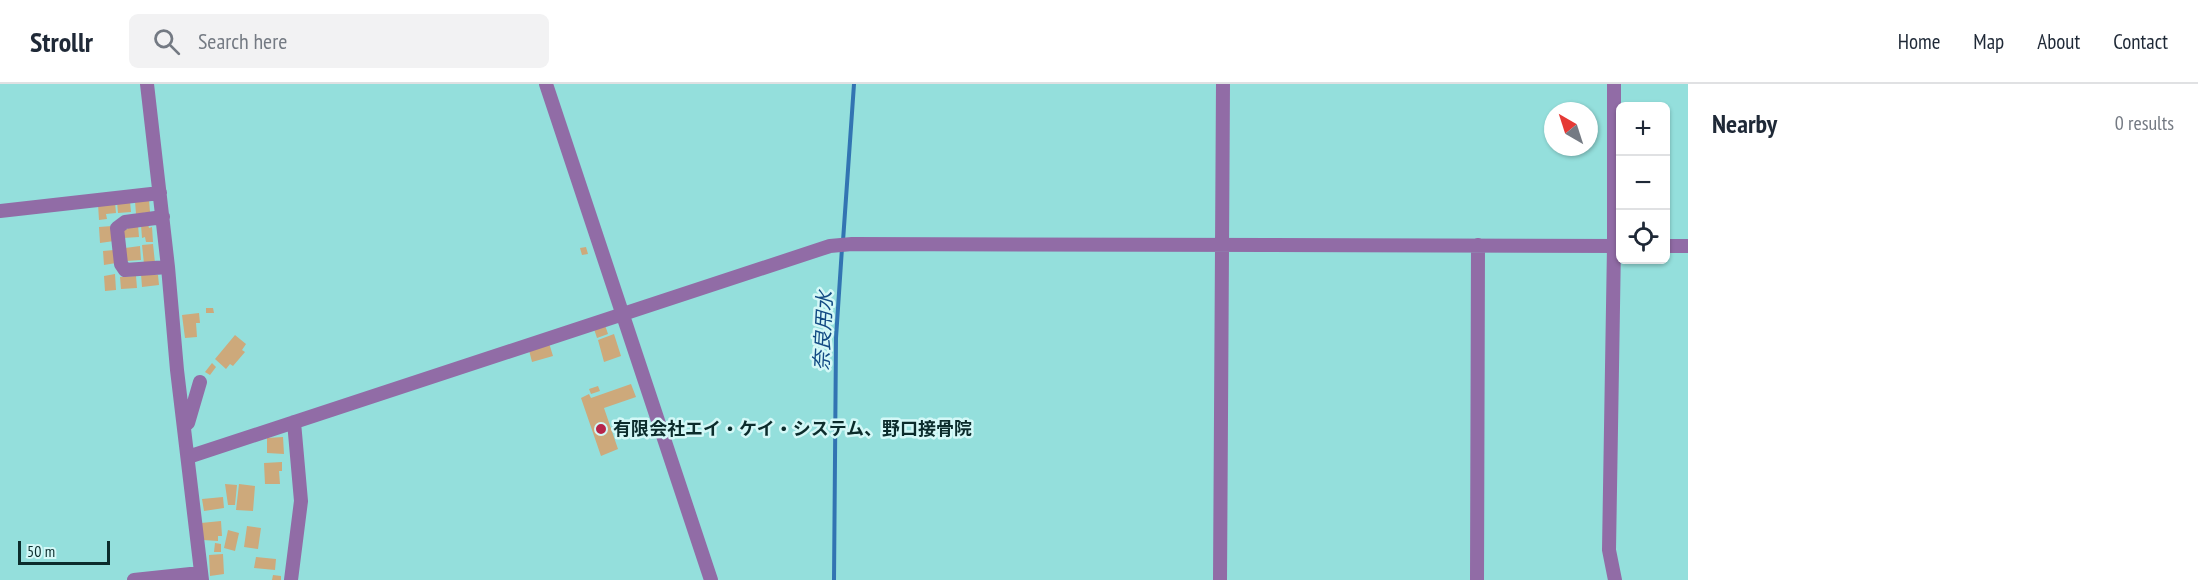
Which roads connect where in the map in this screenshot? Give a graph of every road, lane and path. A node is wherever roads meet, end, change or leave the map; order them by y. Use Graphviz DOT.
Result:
graph roads {
  1 [pos="147,84"];
  2 [pos="546,84"];
  3 [pos="1222,84"];
  4 [pos="1614,84"];
  5 [pos="160,194"];
  6 [pos="1616,210"];
  7 [pos="0,211"];
  8 [pos="163,217"];
  9 [pos="1222,245"];
  10 [pos="1478,245"];
  11 [pos="1616,246"];
  12 [pos="1670,246"];
  13 [pos="1688,246"];
  14 [pos="1617,264"];
  15 [pos="168,267"];
  16 [pos="622,316"];
  17 [pos="200,382"];
  18 [pos="294,422"];
  19 [pos="186,431"];
  20 [pos="188,457"];
  21 [pos="201,577"];
  22 [pos="134,580"];
  23 [pos="291,580"];
  24 [pos="711,580"];
  25 [pos="1220,580"];
  26 [pos="1477,580"];
  27 [pos="1615,580"];
  1 -- 5 [label="street"];
  2 -- 16 [label="street"];
  3 -- 9 [label="street"];
  4 -- 6 [label="street"];
  5 -- 7 [label="street"];
  5 -- 8 [label="street"];
  8 -- 15 [label="street"];
  8 -- 15 [label="street"];
  9 -- 10 [label="street"];
  9 -- 16 [label="street"];
  9 -- 25 [label="street"];
  10 -- 11 [label="street"];
  10 -- 26 [label="street"];
  12 -- 13 [label="street"];
  14 -- 27 [label="street"];
  15 -- 19 [label="street"];
  16 -- 18 [label="street"];
  16 -- 24 [label="street"];
  17 -- 19 [label="street"];
  18 -- 20 [label="street"];
  18 -- 23 [label="street"];
  19 -- 20 [label="street"];
  20 -- 21 [label="street"];
  21 -- 22 [label="street"];
}
